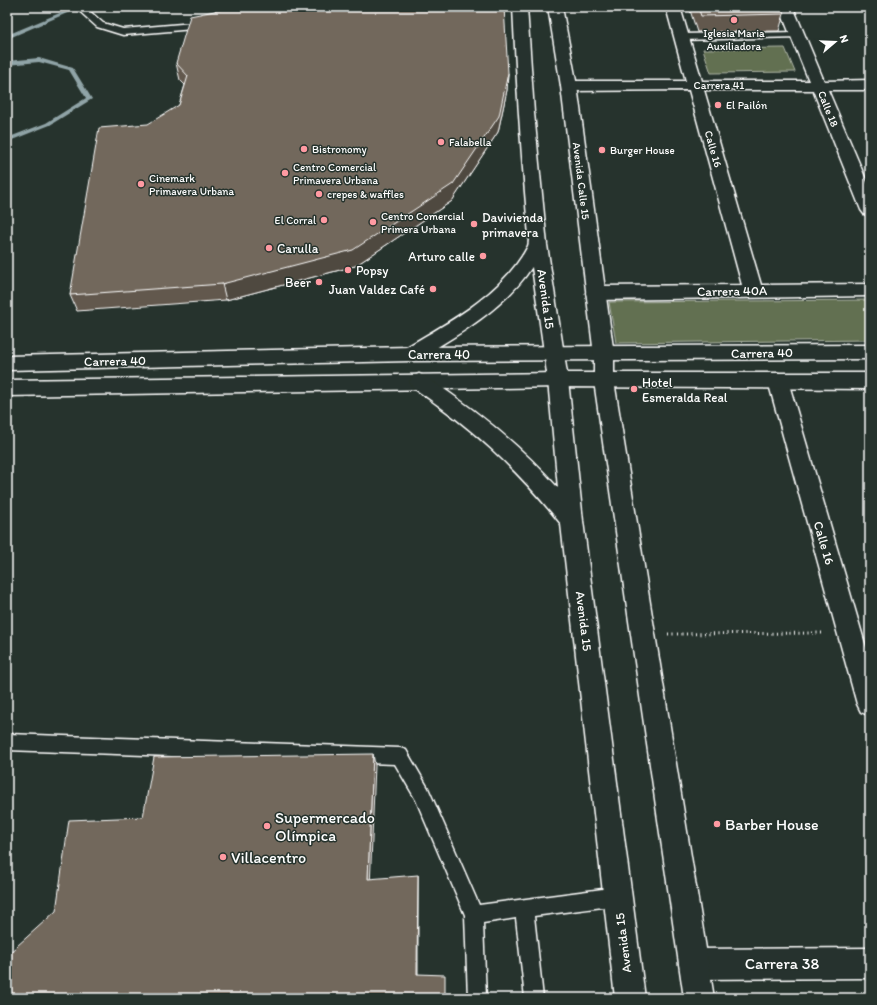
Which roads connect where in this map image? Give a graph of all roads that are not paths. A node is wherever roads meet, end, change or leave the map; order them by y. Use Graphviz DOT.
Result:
graph roads {
  1 [pos="80,7"];
  2 [pos="520,7"];
  3 [pos="555,7"];
  4 [pos="673,7"];
  5 [pos="786,7"];
  6 [pos="217,23"];
  7 [pos="798,35"];
  8 [pos="681,37"];
  9 [pos="695,85"];
  10 [pos="818,85"];
  11 [pos="870,85"];
  12 [pos="569,86"];
  13 [pos="870,210"];
  14 [pos="538,244"];
  15 [pos="870,290"];
  16 [pos="753,291"];
  17 [pos="595,293"];
  18 [pos="870,352"];
  19 [pos="410,354"];
  20 [pos="554,354"];
  21 [pos="604,355"];
  22 [pos="7,363"];
  23 [pos="558,380"];
  24 [pos="604,381"];
  25 [pos="778,381"];
  26 [pos="870,381"];
  27 [pos="419,382"];
  28 [pos="7,388"];
  29 [pos="572,521"];
  30 [pos="870,704"];
  31 [pos="7,742"];
  32 [pos="618,896"];
  33 [pos="524,909"];
  34 [pos="474,915"];
  35 [pos="870,963"];
  36 [pos="694,964"];
  37 [pos="477,998"];
  38 [pos="534,998"];
  39 [pos="630,998"];
  40 [pos="698,998"];
  1 -- 6 [label="lane"];
  2 -- 14 [label="street"];
  3 -- 12 [label="street, Avenida Calle 15"];
  4 -- 8 [label="street, Calle 16"];
  5 -- 7 [label="street, Calle 18"];
  7 -- 8 [label="lane"];
  7 -- 10 [label="street, Calle 18"];
  8 -- 9 [label="street, Calle 16"];
  9 -- 10 [label="street, Carrera 41"];
  9 -- 12 [label="street, Carrera 41"];
  9 -- 16 [label="street, Calle 16"];
  10 -- 11 [label="street, Carrera 41"];
  10 -- 13 [label="street, Calle 18"];
  12 -- 17 [label="street, Avenida Calle 15"];
  14 -- 19 [label="street"];
  14 -- 20 [label="street, Avenida 15"];
  15 -- 16 [label="street, Carrera 40A"];
  16 -- 17 [label="street, Carrera 40A"];
  17 -- 21 [label="street, Avenida Calle 15"];
  18 -- 21 [label="street, Carrera 40"];
  19 -- 20 [label="street, Carrera 40"];
  19 -- 22 [label="street, Carrera 40"];
  20 -- 21 [label="street, Carrera 40"];
  20 -- 23 [label="street, Avenida 15"];
  21 -- 24 [label="street"];
  23 -- 24 [label="street, Carrera 40"];
  23 -- 27 [label="street, Carrera 40"];
  23 -- 29 [label="street, Avenida 15"];
  24 -- 25 [label="street, Carrera 40"];
  24 -- 36 [label="street"];
  25 -- 26 [label="street, Carrera 40"];
  25 -- 30 [label="street, Calle 16"];
  27 -- 28 [label="street, Carrera 40"];
  27 -- 29 [label="street"];
  29 -- 32 [label="street, Avenida 15"];
  31 -- 34 [label="lane"];
  32 -- 33 [label="lane"];
  32 -- 39 [label="street, Avenida 15"];
  33 -- 34 [label="lane"];
  33 -- 38 [label="lane"];
  34 -- 37 [label="lane"];
  35 -- 36 [label="street, Carrera 38"];
  36 -- 40 [label="street"];
}
